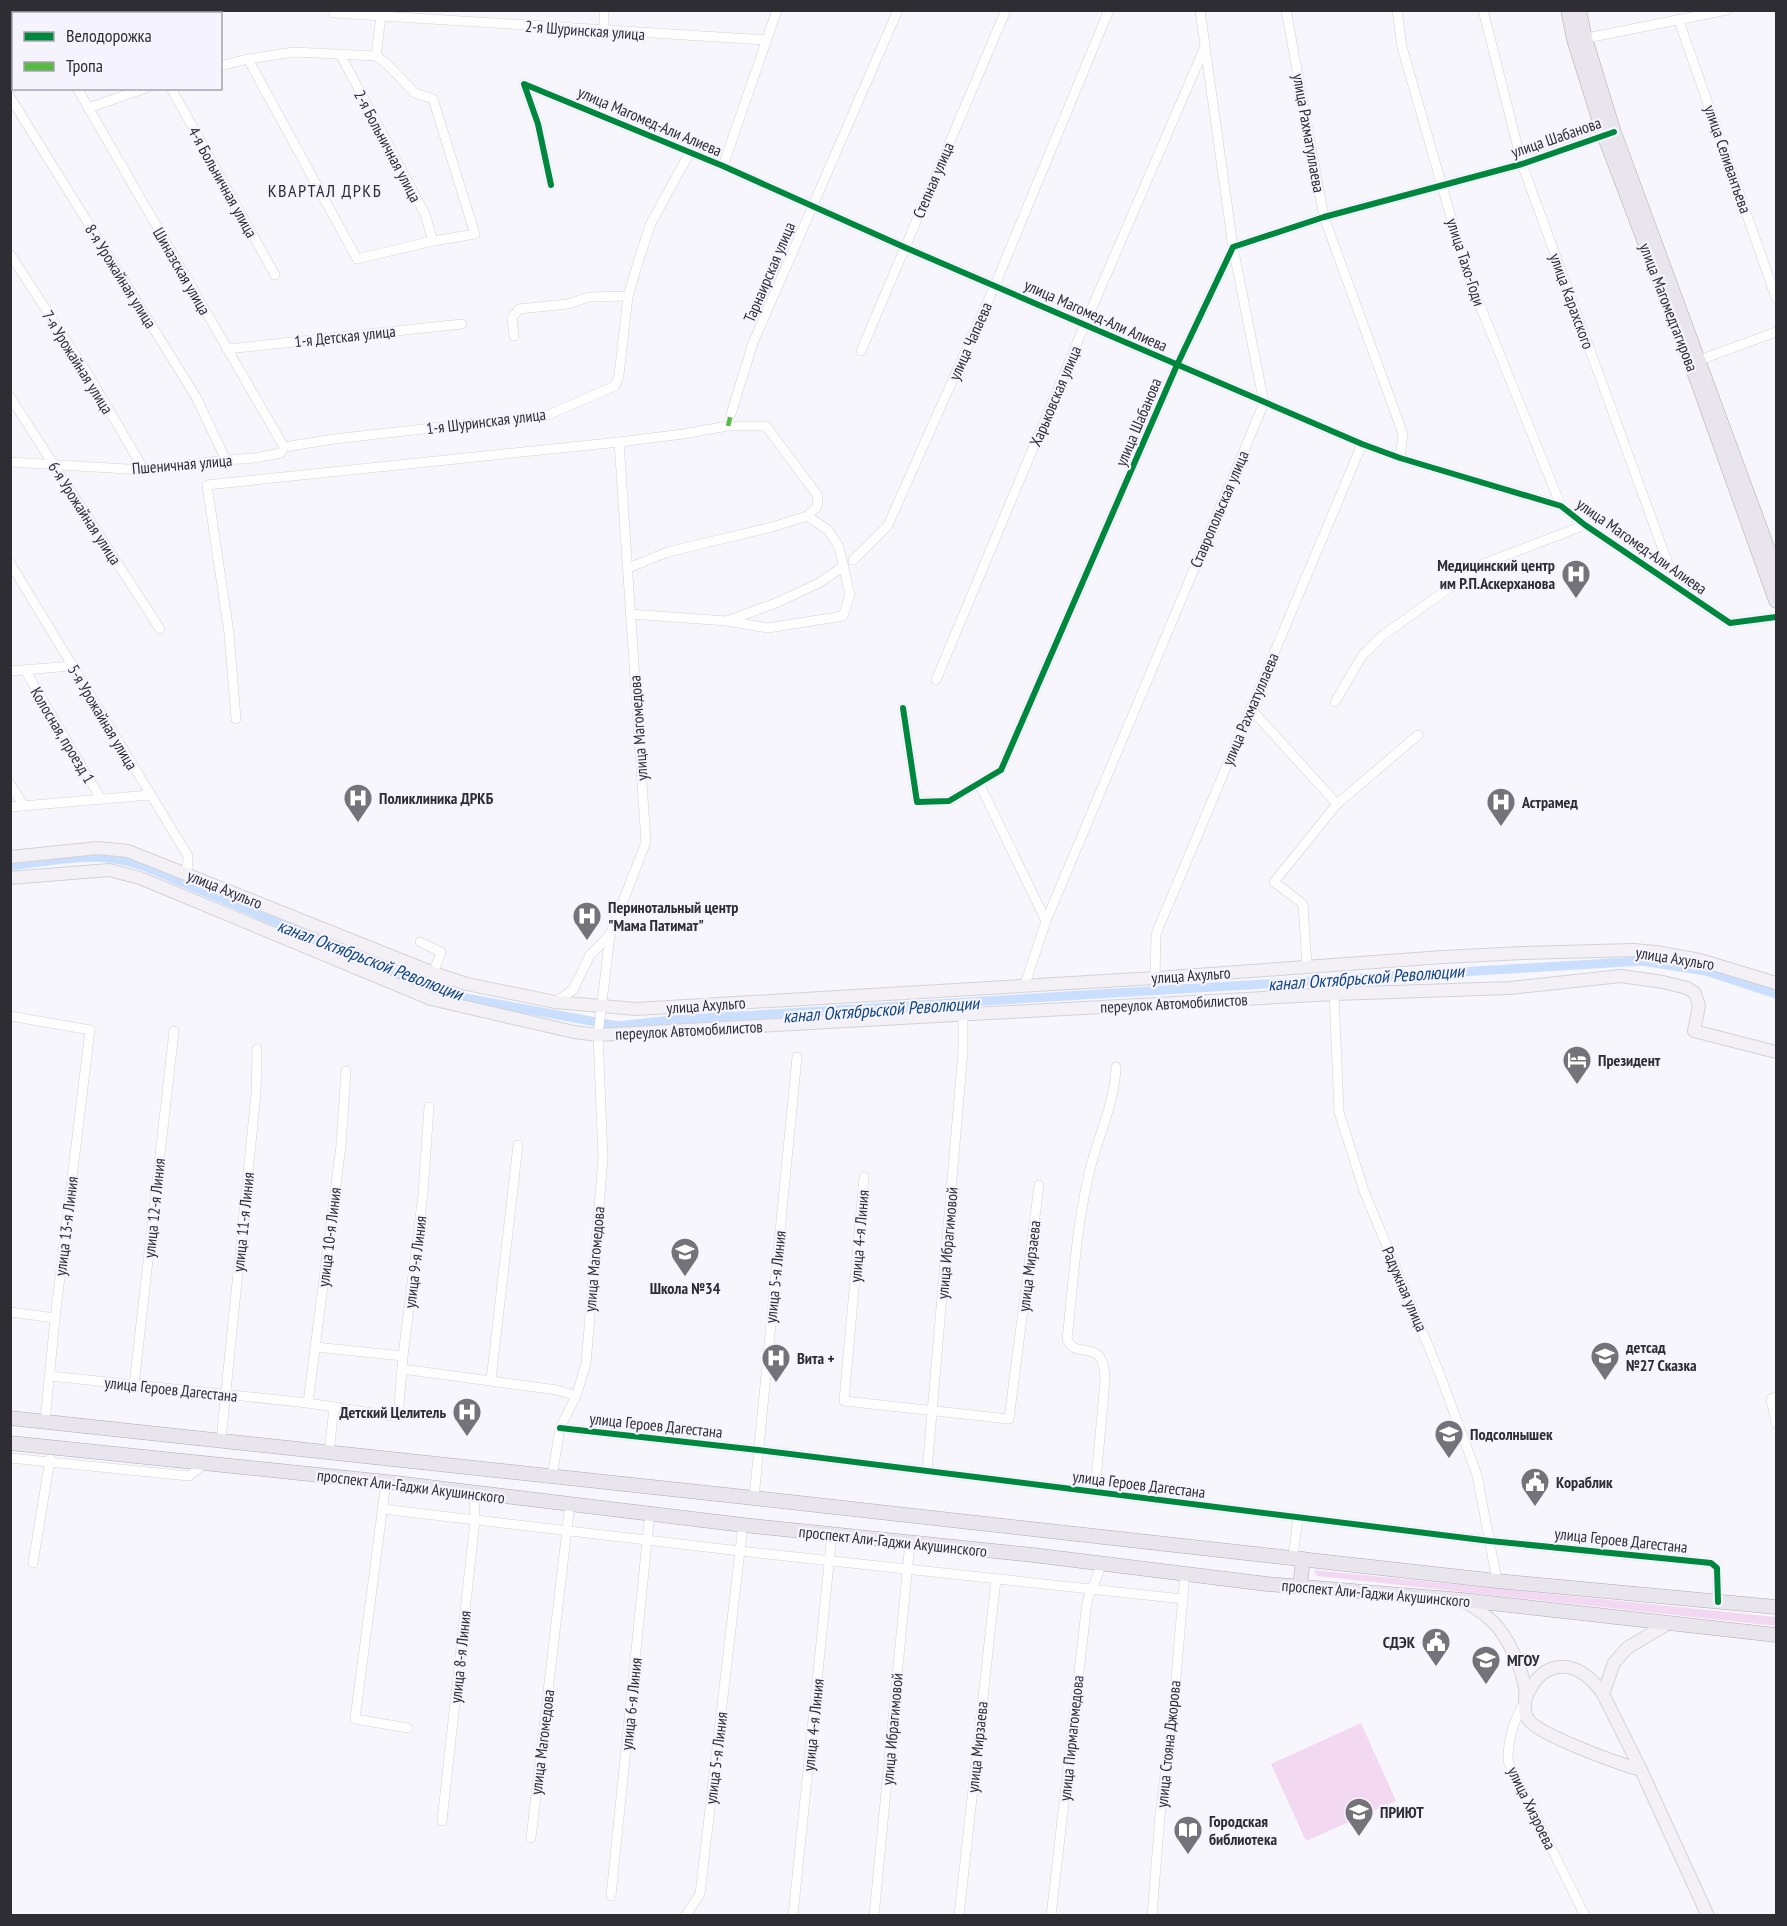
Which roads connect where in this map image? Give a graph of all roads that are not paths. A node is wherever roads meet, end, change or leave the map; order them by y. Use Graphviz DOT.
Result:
graph roads {
  1 [pos="334,10"];
  2 [pos="604,10"];
  3 [pos="777,10"];
  4 [pos="898,10"];
  5 [pos="1006,10"];
  6 [pos="1109,10"];
  7 [pos="1200,10"];
  8 [pos="1286,10"];
  9 [pos="1397,10"];
  10 [pos="1483,10"];
  11 [pos="1568,10"];
  12 [pos="1579,10"];
  13 [pos="1727,10"];
  14 [pos="381,16"];
  15 [pos="1679,21"];
  16 [pos="604,31"];
  17 [pos="1579,39"];
  18 [pos="766,40"];
  19 [pos="1205,46"];
  20 [pos="339,54"];
  21 [pos="376,56"];
  22 [pos="248,59"];
  23 [pos="222,66"];
  24 [pos="78,90"];
  25 [pos="140,90"];
  26 [pos="172,90"];
  27 [pos="10,97"];
  28 [pos="88,108"];
  29 [pos="1609,133"];
  30 [pos="690,152"];
  31 [pos="1522,164"];
  32 [pos="723,166"];
  33 [pos="551,185"];
  34 [pos="1441,185"];
  35 [pos="813,206"];
  36 [pos="1324,217"];
  37 [pos="433,241"];
  38 [pos="904,247"];
  39 [pos="1233,247"];
  40 [pos="10,254"];
  41 [pos="275,275"];
  42 [pos="995,285"];
  43 [pos="628,296"];
  44 [pos="1776,298"];
  45 [pos="462,324"];
  46 [pos="1085,324"];
  47 [pos="1776,332"];
  48 [pos="514,336"];
  49 [pos="227,349"];
  50 [pos="861,351"];
  51 [pos="1695,361"];
  52 [pos="1177,365"];
  53 [pos="10,397"];
  54 [pos="1264,403"];
  55 [pos="731,414"];
  56 [pos="619,442"];
  57 [pos="1362,444"];
  58 [pos="282,450"];
  59 [pos="1400,458"];
  60 [pos="226,460"];
  61 [pos="10,462"];
  62 [pos="54,465"];
  63 [pos="144,470"];
  64 [pos="1561,506"];
  65 [pos="807,516"];
  66 [pos="1585,525"];
  67 [pos="853,560"];
  68 [pos="10,562"];
  69 [pos="844,566"];
  70 [pos="628,568"];
  71 [pos="1776,571"];
  72 [pos="1677,588"];
  73 [pos="1776,601"];
  74 [pos="630,614"];
  75 [pos="1776,617"];
  76 [pos="727,621"];
  77 [pos="160,629"];
  78 [pos="72,666"];
  79 [pos="25,670"];
  80 [pos="10,671"];
  81 [pos="936,680"];
  82 [pos="1335,702"];
  83 [pos="903,708"];
  84 [pos="1250,708"];
  85 [pos="236,719"];
  86 [pos="1418,735"];
  87 [pos="979,783"];
  88 [pos="10,784"];
  89 [pos="150,795"];
  90 [pos="101,799"];
  91 [pos="1337,804"];
  92 [pos="24,806"];
  93 [pos="10,807"];
  94 [pos="10,857"];
  95 [pos="187,873"];
  96 [pos="10,878"];
  97 [pos="1046,921"];
  98 [pos="610,935"];
  99 [pos="420,942"];
  100 [pos="1307,966"];
  101 [pos="433,973"];
  102 [pos="1155,978"];
  103 [pos="1776,983"];
  104 [pos="1025,984"];
  105 [pos="1334,994"];
  106 [pos="555,1002"];
  107 [pos="601,1010"];
  108 [pos="963,1015"];
  109 [pos="10,1016"];
  110 [pos="174,1031"];
  111 [pos="598,1035"];
  112 [pos="257,1049"];
  113 [pos="1776,1052"];
  114 [pos="797,1057"];
  115 [pos="1116,1067"];
  116 [pos="346,1071"];
  117 [pos="429,1107"];
  118 [pos="518,1145"];
  119 [pos="864,1178"];
  120 [pos="1039,1185"];
  121 [pos="10,1312"];
  122 [pos="55,1318"];
  123 [pos="315,1347"];
  124 [pos="403,1356"];
  125 [pos="402,1369"];
  126 [pos="50,1376"];
  127 [pos="491,1380"];
  128 [pos="135,1385"];
  129 [pos="226,1395"];
  130 [pos="576,1396"];
  131 [pos="1776,1397"];
  132 [pos="308,1402"];
  133 [pos="334,1407"];
  134 [pos="933,1411"];
  135 [pos="10,1418"];
  136 [pos="398,1418"];
  137 [pos="45,1422"];
  138 [pos="1776,1423"];
  139 [pos="560,1428"];
  140 [pos="214,1439"];
  141 [pos="10,1443"];
  142 [pos="52,1448"];
  143 [pos="758,1450"];
  144 [pos="329,1453"];
  145 [pos="10,1458"];
  146 [pos="50,1462"];
  147 [pos="206,1463"];
  148 [pos="927,1471"];
  149 [pos="552,1477"];
  150 [pos="386,1482"];
  151 [pos="1095,1492"];
  152 [pos="474,1493"];
  153 [pos="754,1498"];
  154 [pos="570,1503"];
  155 [pos="382,1509"];
  156 [pos="650,1512"];
  157 [pos="1298,1518"];
  158 [pos="475,1520"];
  159 [pos="743,1525"];
  160 [pos="1035,1529"];
  161 [pos="568,1532"];
  162 [pos="832,1534"];
  163 [pos="648,1540"];
  164 [pos="1490,1541"];
  165 [pos="910,1542"];
  166 [pos="740,1551"];
  167 [pos="1033,1555"];
  168 [pos="1298,1558"];
  169 [pos="830,1561"];
  170 [pos="33,1563"];
  171 [pos="1101,1563"];
  172 [pos="908,1569"];
  173 [pos="1185,1573"];
  174 [pos="996,1579"];
  175 [pos="1497,1581"];
  176 [pos="1300,1586"];
  177 [pos="1090,1590"];
  178 [pos="1183,1599"];
  179 [pos="1463,1600"];
  180 [pos="1718,1602"];
  181 [pos="1776,1607"];
  182 [pos="1669,1623"];
  183 [pos="1776,1635"];
  184 [pos="1603,1694"];
  185 [pos="1526,1698"];
  186 [pos="408,1728"];
  187 [pos="1641,1770"];
  188 [pos="442,1821"];
  189 [pos="531,1839"];
  190 [pos="611,1896"];
  191 [pos="685,1916"];
  192 [pos="793,1916"];
  193 [pos="874,1916"];
  194 [pos="959,1916"];
  195 [pos="1051,1916"];
  196 [pos="1152,1916"];
  197 [pos="1585,1916"];
  198 [pos="1708,1916"];
  1 -- 14 [label="street, 2-я Шуринская улица"];
  2 -- 16 [label="street"];
  3 -- 18 [label="street"];
  4 -- 35 [label="street, Тарнаирская улица"];
  5 -- 38 [label="street, Степная улица"];
  6 -- 42 [label="street, улица Чапаева"];
  7 -- 19 [label="street"];
  8 -- 36 [label="street, улица Рахматуллаева"];
  9 -- 34 [label="street, улица Тахо-Годи"];
  10 -- 31 [label="street, улица Карахского"];
  11 -- 17 [label="main road, улица Магомедтагирова"];
  12 -- 17 [label="main road, улица Магомедтагирова"];
  13 -- 15 [label="street"];
  14 -- 16 [label="street, 2-я Шуринская улица"];
  14 -- 21 [label="street"];
  15 -- 17 [label="street"];
  15 -- 44 [label="street, улица Селивантьева"];
  16 -- 18 [label="street, 2-я Шуринская улица"];
  17 -- 29 [label="main road, улица Магомедтагирова"];
  18 -- 32 [label="street"];
  19 -- 39 [label="street"];
  19 -- 46 [label="street, Харьковская улица"];
  20 -- 21 [label="street"];
  20 -- 22 [label="street"];
  20 -- 37 [label="street, 2-я Больничная улица"];
  21 -- 37 [label="street"];
  22 -- 23 [label="street"];
  22 -- 37 [label="street"];
  24 -- 28 [label="street, Шиназская улица"];
  25 -- 28 [label="street"];
  26 -- 41 [label="street, 4-я Больничная улица"];
  27 -- 60 [label="street, 8-я Урожайная улица"];
  28 -- 49 [label="street, Шиназская улица"];
  29 -- 31 [label="street, улица Шабанова"];
  29 -- 51 [label="main road, улица Магомедтагирова"];
  30 -- 32 [label="street, улица Магомед-Али Алиева"];
  30 -- 33 [label="street, улица Магомед-Али Алиева"];
  30 -- 43 [label="street, 1-я Шуринская улица"];
  31 -- 34 [label="street, улица Шабанова"];
  31 -- 72 [label="street, улица Карахского"];
  32 -- 35 [label="street, улица Магомед-Али Алиева"];
  34 -- 36 [label="street, улица Шабанова"];
  34 -- 64 [label="street, улица Тахо-Годи"];
  35 -- 38 [label="street, улица Магомед-Али Алиева"];
  35 -- 55 [label="street, Тарнаирская улица"];
  36 -- 39 [label="street, улица Шабанова"];
  36 -- 59 [label="street, улица Рахматуллаева"];
  38 -- 42 [label="street, улица Магомед-Али Алиева"];
  38 -- 50 [label="street, Степная улица"];
  39 -- 52 [label="street, улица Шабанова"];
  39 -- 54 [label="street"];
  40 -- 63 [label="street, 7-я Урожайная улица"];
  42 -- 46 [label="street, улица Магомед-Али Алиева"];
  42 -- 67 [label="street, улица Чапаева"];
  43 -- 48 [label="street"];
  43 -- 58 [label="street, 1-я Шуринская улица"];
  45 -- 49 [label="street, 1-я Детская улица"];
  46 -- 52 [label="street, улица Магомед-Али Алиева"];
  46 -- 81 [label="street, Харьковская улица"];
  47 -- 51 [label="street"];
  49 -- 58 [label="street, Шиназская улица"];
  51 -- 71 [label="main road, улица Магомедтагирова"];
  51 -- 73 [label="main road, улица Магомедтагирова"];
  52 -- 54 [label="street, улица Магомед-Али Алиева"];
  52 -- 87 [label="street, улица Шабанова"];
  53 -- 62 [label="street, 6-я Урожайная улица"];
  54 -- 57 [label="street, улица Магомед-Али Алиева"];
  54 -- 97 [label="street, Ставропольская улица"];
  56 -- 65 [label="street"];
  56 -- 70 [label="street, улица Магомедова"];
  56 -- 85 [label="street"];
  57 -- 59 [label="street, улица Магомед-Али Алиева"];
  57 -- 84 [label="street, улица Рахматуллаева"];
  58 -- 60 [label="street, Пшеничная улица"];
  59 -- 64 [label="street, улица Магомед-Али Алиева"];
  60 -- 63 [label="street, Пшеничная улица"];
  61 -- 62 [label="street, Пшеничная улица"];
  62 -- 63 [label="street, Пшеничная улица"];
  62 -- 77 [label="street, 6-я Урожайная улица"];
  64 -- 66 [label="street, улица Магомед-Али Алиева"];
  65 -- 69 [label="street"];
  65 -- 70 [label="street"];
  66 -- 72 [label="street, улица Магомед-Али Алиева"];
  66 -- 82 [label="street"];
  68 -- 78 [label="street, 5-я Урожайная улица"];
  69 -- 76 [label="street"];
  69 -- 76 [label="street"];
  70 -- 74 [label="street, улица Магомедова"];
  72 -- 75 [label="street, улица Магомед-Али Алиева"];
  74 -- 76 [label="street"];
  74 -- 98 [label="street, улица Магомедова"];
  78 -- 79 [label="street"];
  78 -- 89 [label="street, 5-я Урожайная улица"];
  79 -- 80 [label="street"];
  79 -- 90 [label="street, Колосная, проезд 1"];
  83 -- 87 [label="street, улица Шабанова"];
  84 -- 91 [label="street"];
  84 -- 102 [label="street, улица Рахматуллаева"];
  86 -- 91 [label="street"];
  87 -- 97 [label="street"];
  88 -- 92 [label="street"];
  89 -- 90 [label="street"];
  89 -- 95 [label="street, 5-я Урожайная улица"];
  90 -- 92 [label="street"];
  91 -- 100 [label="street"];
  92 -- 93 [label="street"];
  94 -- 95 [label="main road, улица Ахульго"];
  95 -- 101 [label="main road, улица Ахульго"];
  96 -- 111 [label="main road, переулок Автомобилистов"];
  97 -- 104 [label="street, Ставропольская улица"];
  98 -- 106 [label="street"];
  98 -- 107 [label="street, улица Магомедова"];
  99 -- 101 [label="street"];
  100 -- 102 [label="main road, улица Ахульго"];
  100 -- 103 [label="main road, улица Ахульго"];
  101 -- 106 [label="main road, улица Ахульго"];
  102 -- 104 [label="main road, улица Ахульго"];
  104 -- 107 [label="main road, улица Ахульго"];
  105 -- 108 [label="main road, переулок Автомобилистов"];
  105 -- 113 [label="main road, переулок Автомобилистов"];
  105 -- 164 [label="street, Радужная улица"];
  106 -- 107 [label="main road, улица Ахульго"];
  107 -- 111 [label="street, улица Магомедова"];
  108 -- 111 [label="main road, переулок Автомобилистов"];
  108 -- 134 [label="street, улица Ибрагимовой"];
  109 -- 122 [label="street, улица 13-я Линия"];
  110 -- 128 [label="street, улица 12-я Линия"];
  111 -- 130 [label="street, улица Магомедова"];
  112 -- 129 [label="street, улица 11-я Линия"];
  114 -- 143 [label="street, улица 5-я Линия"];
  115 -- 151 [label="street"];
  116 -- 123 [label="street, улица 10-я Линия"];
  117 -- 124 [label="street, улица 9-я Линия"];
  118 -- 127 [label="street"];
  119 -- 134 [label="street, улица 4-я Линия"];
  120 -- 134 [label="street, улица Мирзаева"];
  121 -- 122 [label="street"];
  122 -- 126 [label="street, улица 13-я Линия"];
  123 -- 124 [label="street"];
  123 -- 132 [label="street, улица 10-я Линия"];
  124 -- 125 [label="street, улица 9-я Линия"];
  125 -- 127 [label="street"];
  125 -- 136 [label="street, улица 9-я Линия"];
  126 -- 128 [label="street, улица Героев Дагестана"];
  126 -- 137 [label="street, улица 13-я Линия"];
  127 -- 130 [label="street"];
  128 -- 129 [label="street, улица Героев Дагестана"];
  129 -- 132 [label="street, улица Героев Дагестана"];
  129 -- 140 [label="street, улица 11-я Линия"];
  130 -- 139 [label="street, улица Магомедова"];
  131 -- 138 [label="street"];
  132 -- 133 [label="street, улица Героев Дагестана"];
  133 -- 136 [label="street, улица Героев Дагестана"];
  133 -- 144 [label="street"];
  134 -- 148 [label="street, улица Ибрагимовой"];
  135 -- 137 [label="main road, проспект Али-Гаджи Акушинского"];
  137 -- 140 [label="main road, проспект Али-Гаджи Акушинского"];
  139 -- 143 [label="street, улица Героев Дагестана"];
  139 -- 149 [label="street, улица Магомедова"];
  140 -- 144 [label="main road, проспект Али-Гаджи Акушинского"];
  140 -- 147 [label="main road"];
  141 -- 142 [label="main road, проспект Али-Гаджи Акушинского"];
  142 -- 146 [label="street"];
  142 -- 147 [label="main road, проспект Али-Гаджи Акушинского"];
  143 -- 148 [label="street, улица Героев Дагестана"];
  143 -- 153 [label="street, улица 5-я Линия"];
  144 -- 149 [label="main road, проспект Али-Гаджи Акушинского"];
  145 -- 146 [label="street"];
  146 -- 147 [label="street"];
  146 -- 170 [label="street"];
  147 -- 150 [label="main road, проспект Али-Гаджи Акушинского"];
  148 -- 151 [label="street, улица Героев Дагестана"];
  149 -- 153 [label="main road, проспект Али-Гаджи Акушинского"];
  150 -- 152 [label="main road, проспект Али-Гаджи Акушинского"];
  150 -- 155 [label="street"];
  151 -- 157 [label="street, улица Героев Дагестана"];
  152 -- 154 [label="main road, проспект Али-Гаджи Акушинского"];
  152 -- 158 [label="street, улица 8-я Линия"];
  153 -- 160 [label="main road, проспект Али-Гаджи Акушинского"];
  154 -- 156 [label="main road, проспект Али-Гаджи Акушинского"];
  154 -- 161 [label="street, улица Магомедова"];
  155 -- 158 [label="street"];
  155 -- 186 [label="street"];
  156 -- 159 [label="main road, проспект Али-Гаджи Акушинского"];
  156 -- 163 [label="street, улица 6-я Линия"];
  157 -- 164 [label="street, улица Героев Дагестана"];
  157 -- 168 [label="street"];
  158 -- 161 [label="street"];
  158 -- 188 [label="street, улица 8-я Линия"];
  159 -- 162 [label="main road, проспект Али-Гаджи Акушинского"];
  159 -- 166 [label="street, улица 5-я Линия"];
  160 -- 167 [label="main road"];
  160 -- 168 [label="main road, проспект Али-Гаджи Акушинского"];
  161 -- 163 [label="street"];
  161 -- 189 [label="street, улица Магомедова"];
  162 -- 165 [label="main road, проспект Али-Гаджи Акушинского"];
  162 -- 169 [label="street, улица 4-я Линия"];
  163 -- 166 [label="street"];
  163 -- 190 [label="street, улица 6-я Линия"];
  164 -- 175 [label="street, Радужная улица"];
  164 -- 180 [label="street, улица Героев Дагестана"];
  165 -- 167 [label="main road, проспект Али-Гаджи Акушинского"];
  165 -- 172 [label="street, улица Ибрагимовой"];
  166 -- 169 [label="street"];
  166 -- 191 [label="street, улица 5-я Линия"];
  167 -- 171 [label="main road, проспект Али-Гаджи Акушинского"];
  168 -- 175 [label="main road, проспект Али-Гаджи Акушинского"];
  168 -- 176 [label="main road"];
  169 -- 172 [label="street"];
  169 -- 192 [label="street, улица 4-я Линия"];
  171 -- 173 [label="main road, проспект Али-Гаджи Акушинского"];
  171 -- 177 [label="street, улица Пирмагомедова"];
  172 -- 174 [label="street"];
  172 -- 193 [label="street, улица Ибрагимовой"];
  173 -- 176 [label="main road, проспект Али-Гаджи Акушинского"];
  173 -- 178 [label="street, улица Стояна Джорова"];
  174 -- 177 [label="street"];
  174 -- 194 [label="street, улица Мирзаева"];
  175 -- 180 [label="main road, проспект Али-Гаджи Акушинского"];
  176 -- 179 [label="main road, проспект Али-Гаджи Акушинского"];
  177 -- 178 [label="street"];
  177 -- 195 [label="street, улица Пирмагомедова"];
  178 -- 196 [label="street, улица Стояна Джорова"];
  179 -- 182 [label="main road, проспект Али-Гаджи Акушинского"];
  179 -- 185 [label="main road"];
  180 -- 181 [label="main road, проспект Али-Гаджи Акушинского"];
  182 -- 183 [label="main road, проспект Али-Гаджи Акушинского"];
  182 -- 184 [label="main road"];
  184 -- 185 [label="main road"];
  184 -- 187 [label="main road"];
  185 -- 187 [label="main road"];
  185 -- 197 [label="street, улица Хизроева"];
  187 -- 198 [label="main road"];
}
